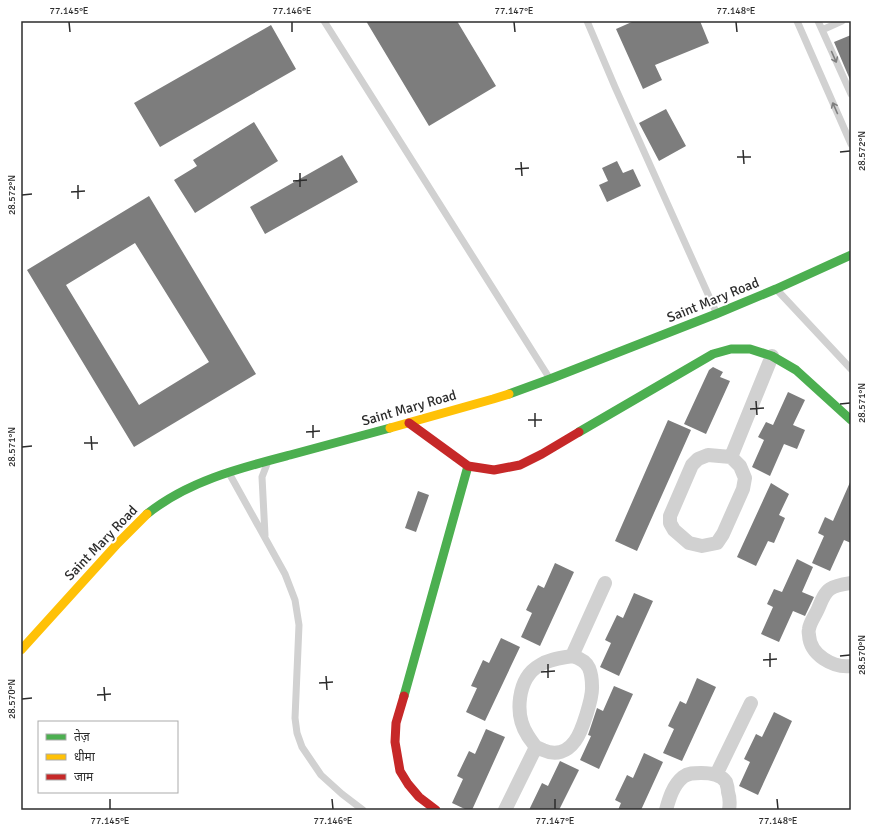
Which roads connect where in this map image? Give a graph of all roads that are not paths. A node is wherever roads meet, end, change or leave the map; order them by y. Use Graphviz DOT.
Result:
graph roads {
  1 [pos="324,21"];
  2 [pos="587,21"];
  3 [pos="797,21"];
  4 [pos="818,21"];
  5 [pos="842,21"];
  6 [pos="822,30"];
  7 [pos="851,94"];
  8 [pos="851,144"];
  9 [pos="851,255"];
  10 [pos="776,289"];
  11 [pos="716,314"];
  12 [pos="772,356"];
  13 [pos="851,369"];
  14 [pos="550,379"];
  15 [pos="851,420"];
  16 [pos="409,423"];
  17 [pos="731,458"];
  18 [pos="269,460"];
  19 [pos="468,466"];
  20 [pos="228,472"];
  21 [pos="265,538"];
  22 [pos="605,583"];
  23 [pos="851,583"];
  24 [pos="21,650"];
  25 [pos="572,656"];
  26 [pos="851,666"];
  27 [pos="751,703"];
  28 [pos="536,747"];
  29 [pos="716,775"];
  30 [pos="363,810"];
  31 [pos="436,810"];
  32 [pos="505,810"];
  33 [pos="666,810"];
  34 [pos="729,810"];
  1 -- 14 [label="lane"];
  2 -- 11 [label="lane"];
  8 -- 3 [label="lane, one-way"];
  4 -- 6 [label="lane"];
  5 -- 6 [label="lane"];
  6 -- 7 [label="lane, one-way"];
  9 -- 10 [label="street, Saint Mary Road"];
  10 -- 11 [label="street, Saint Mary Road"];
  10 -- 13 [label="lane"];
  11 -- 14 [label="street, Saint Mary Road"];
  12 -- 15 [label="street"];
  12 -- 17 [label="street"];
  12 -- 19 [label="street"];
  14 -- 16 [label="street, Saint Mary Road"];
  16 -- 18 [label="street, Saint Mary Road"];
  16 -- 19 [label="street"];
  17 -- 17 [label="street"];
  18 -- 20 [label="street, Saint Mary Road"];
  18 -- 21 [label="lane"];
  19 -- 31 [label="street"];
  20 -- 21 [label="lane"];
  20 -- 24 [label="street, Saint Mary Road"];
  21 -- 30 [label="lane"];
  22 -- 25 [label="street"];
  23 -- 26 [label="street"];
  25 -- 28 [label="street"];
  25 -- 28 [label="street"];
  27 -- 29 [label="street"];
  28 -- 32 [label="street"];
  29 -- 33 [label="street"];
  29 -- 34 [label="street"];
}
